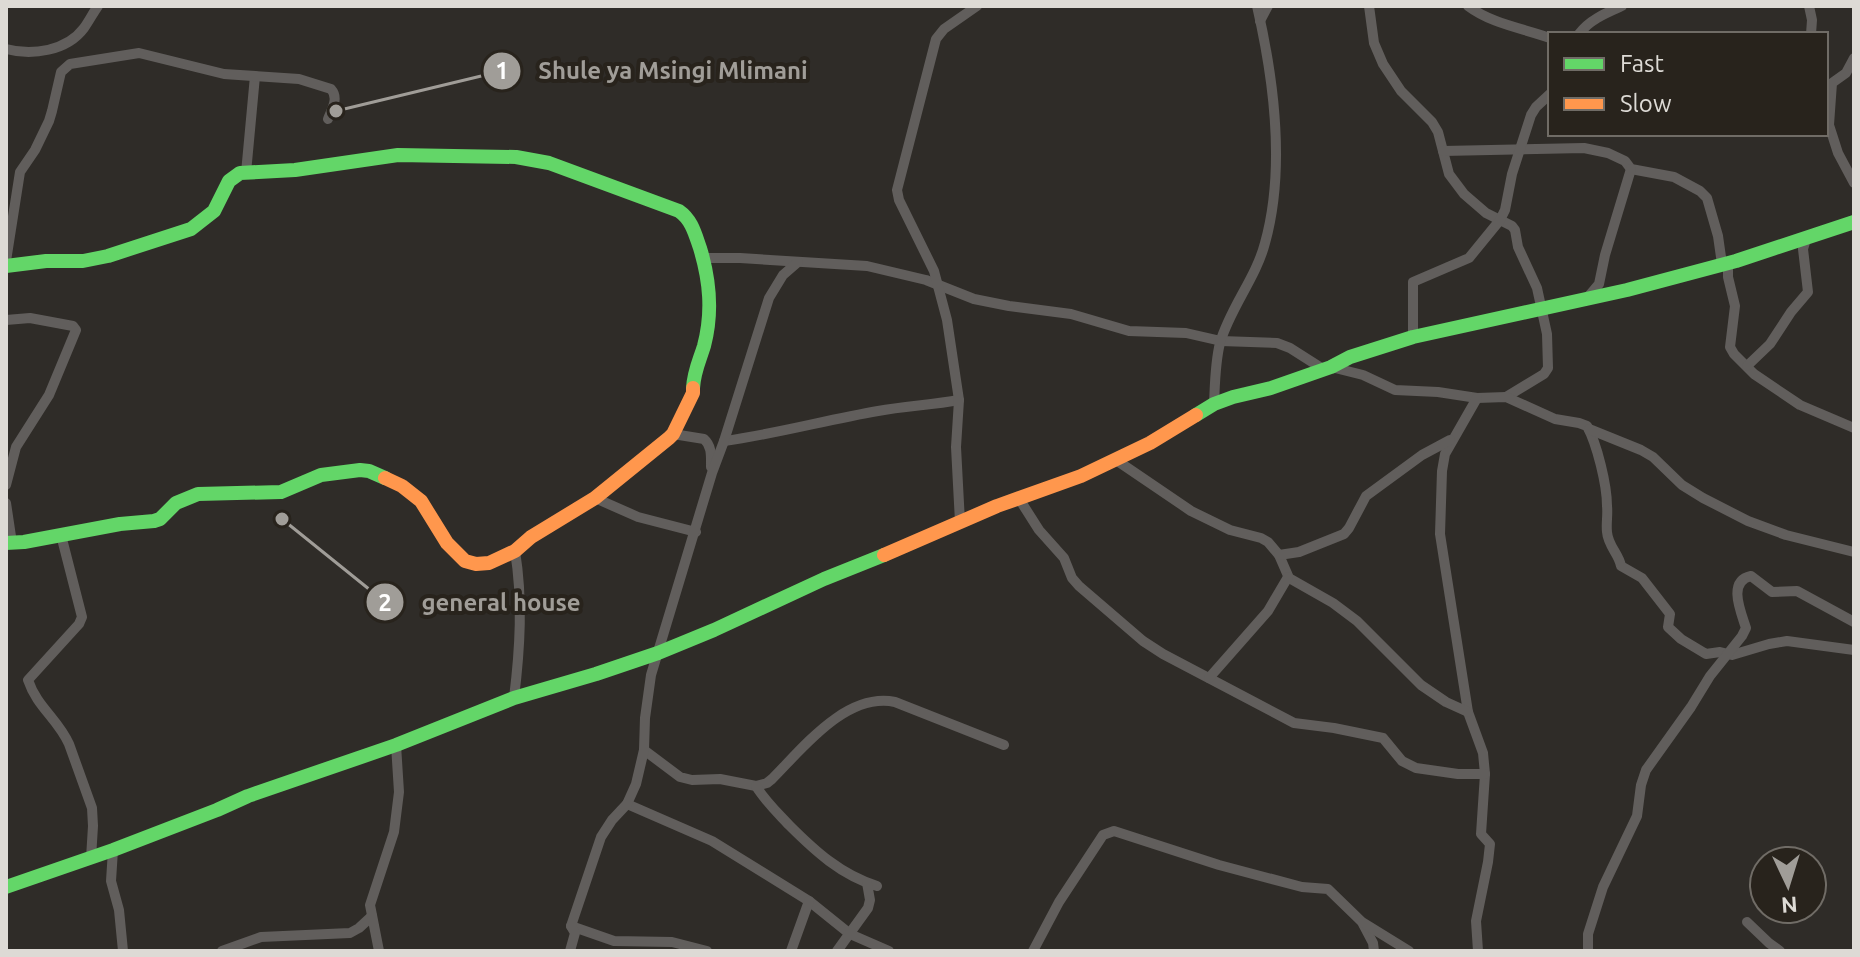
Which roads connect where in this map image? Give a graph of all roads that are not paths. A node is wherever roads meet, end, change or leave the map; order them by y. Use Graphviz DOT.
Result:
graph roads {
  1 [pos="98,6"];
  2 [pos="977,6"];
  3 [pos="1257,6"];
  4 [pos="1268,6"];
  5 [pos="1369,6"];
  6 [pos="1468,6"];
  7 [pos="1622,6"];
  8 [pos="1809,6"];
  9 [pos="1260,21"];
  10 [pos="1581,32"];
  11 [pos="1811,32"];
  12 [pos="1548,37"];
  13 [pos="6,49"];
  14 [pos="1854,58"];
  15 [pos="255,76"];
  16 [pos="1548,96"];
  17 [pos="1828,116"];
  18 [pos="328,119"];
  19 [pos="1828,127"];
  20 [pos="1443,151"];
  21 [pos="1521,151"];
  22 [pos="1631,169"];
  23 [pos="246,173"];
  24 [pos="1854,183"];
  25 [pos="1500,220"];
  26 [pos="1854,222"];
  27 [pos="1806,239"];
  28 [pos="703,258"];
  29 [pos="798,262"];
  30 [pos="6,264"];
  31 [pos="1725,264"];
  32 [pos="939,287"];
  33 [pos="1588,297"];
  34 [pos="1543,308"];
  35 [pos="6,320"];
  36 [pos="1413,337"];
  37 [pos="1221,341"];
  38 [pos="1747,366"];
  39 [pos="1327,368"];
  40 [pos="1506,397"];
  41 [pos="1477,398"];
  42 [pos="959,400"];
  43 [pos="1214,404"];
  44 [pos="1854,428"];
  45 [pos="1589,429"];
  46 [pos="673,434"];
  47 [pos="1452,440"];
  48 [pos="724,441"];
  49 [pos="1116,460"];
  50 [pos="712,473"];
  51 [pos="6,485"];
  52 [pos="1018,497"];
  53 [pos="595,498"];
  54 [pos="6,503"];
  55 [pos="960,522"];
  56 [pos="696,532"];
  57 [pos="61,535"];
  58 [pos="9,543"];
  59 [pos="515,551"];
  60 [pos="1854,552"];
  61 [pos="1279,555"];
  62 [pos="1288,577"];
  63 [pos="1854,622"];
  64 [pos="1854,650"];
  65 [pos="658,653"];
  66 [pos="1726,654"];
  67 [pos="1209,678"];
  68 [pos="514,698"];
  69 [pos="1468,712"];
  70 [pos="396,745"];
  71 [pos="1004,745"];
  72 [pos="644,750"];
  73 [pos="1485,774"];
  74 [pos="756,786"];
  75 [pos="627,804"];
  76 [pos="113,850"];
  77 [pos="91,858"];
  78 [pos="6,887"];
  79 [pos="809,901"];
  80 [pos="372,916"];
  81 [pos="1362,922"];
  82 [pos="1747,922"];
  83 [pos="571,926"];
  84 [pos="850,934"];
  85 [pos="123,951"];
  86 [pos="222,951"];
  87 [pos="379,951"];
  88 [pos="570,951"];
  89 [pos="707,951"];
  90 [pos="791,951"];
  91 [pos="837,951"];
  92 [pos="889,951"];
  93 [pos="1033,951"];
  94 [pos="1374,951"];
  95 [pos="1409,951"];
  96 [pos="1478,951"];
  97 [pos="1588,951"];
  98 [pos="1780,951"];
  1 -- 13 [label="street"];
  2 -- 32 [label="street"];
  3 -- 9 [label="street"];
  4 -- 9 [label="street"];
  5 -- 20 [label="street"];
  6 -- 12 [label="street"];
  7 -- 10 [label="street"];
  8 -- 11 [label="street"];
  9 -- 37 [label="street"];
  14 -- 17 [label="street"];
  15 -- 18 [label="street"];
  15 -- 23 [label="street"];
  15 -- 30 [label="street"];
  16 -- 21 [label="street"];
  19 -- 24 [label="street"];
  20 -- 21 [label="street"];
  20 -- 25 [label="street"];
  21 -- 22 [label="street"];
  21 -- 25 [label="street"];
  22 -- 31 [label="street"];
  22 -- 33 [label="street"];
  23 -- 28 [label="street"];
  23 -- 30 [label="street"];
  25 -- 34 [label="street"];
  25 -- 36 [label="street"];
  26 -- 27 [label="street"];
  27 -- 31 [label="street"];
  27 -- 38 [label="street"];
  28 -- 29 [label="street"];
  28 -- 46 [label="street"];
  29 -- 32 [label="street"];
  29 -- 48 [label="street"];
  31 -- 33 [label="street"];
  31 -- 38 [label="street"];
  32 -- 37 [label="street"];
  32 -- 42 [label="street"];
  33 -- 34 [label="street"];
  34 -- 36 [label="street"];
  34 -- 40 [label="street"];
  35 -- 51 [label="street"];
  36 -- 39 [label="street"];
  37 -- 39 [label="street"];
  37 -- 43 [label="street"];
  38 -- 44 [label="street"];
  39 -- 41 [label="street"];
  39 -- 43 [label="street"];
  40 -- 41 [label="street"];
  40 -- 45 [label="street"];
  41 -- 47 [label="street"];
  42 -- 48 [label="street"];
  42 -- 55 [label="street"];
  43 -- 49 [label="street"];
  45 -- 60 [label="street"];
  45 -- 66 [label="street"];
  46 -- 50 [label="street"];
  46 -- 53 [label="street"];
  47 -- 61 [label="street"];
  47 -- 69 [label="street"];
  48 -- 50 [label="street"];
  49 -- 52 [label="street"];
  49 -- 61 [label="street"];
  50 -- 56 [label="street"];
  52 -- 55 [label="street"];
  52 -- 67 [label="street"];
  53 -- 56 [label="street"];
  53 -- 59 [label="street"];
  54 -- 58 [label="street"];
  55 -- 65 [label="street"];
  56 -- 65 [label="street"];
  57 -- 58 [label="street"];
  57 -- 59 [label="street"];
  57 -- 77 [label="street"];
  59 -- 68 [label="street"];
  61 -- 62 [label="street"];
  62 -- 67 [label="street"];
  62 -- 69 [label="street"];
  63 -- 66 [label="street"];
  64 -- 66 [label="street"];
  65 -- 68 [label="street"];
  65 -- 72 [label="street"];
  66 -- 97 [label="street"];
  67 -- 73 [label="street"];
  68 -- 70 [label="street"];
  69 -- 73 [label="street"];
  70 -- 76 [label="street"];
  70 -- 80 [label="street"];
  71 -- 74 [label="street"];
  72 -- 74 [label="street"];
  72 -- 75 [label="street"];
  73 -- 96 [label="street"];
  74 -- 84 [label="street"];
  75 -- 79 [label="street"];
  75 -- 83 [label="street"];
  76 -- 77 [label="street"];
  76 -- 85 [label="street"];
  77 -- 78 [label="street"];
  79 -- 84 [label="street"];
  79 -- 90 [label="street"];
  80 -- 86 [label="street"];
  80 -- 87 [label="street"];
  81 -- 93 [label="street"];
  81 -- 94 [label="street"];
  81 -- 95 [label="street"];
  82 -- 98 [label="street"];
  83 -- 88 [label="street"];
  83 -- 89 [label="street"];
  84 -- 91 [label="street"];
  84 -- 92 [label="street"];
}
